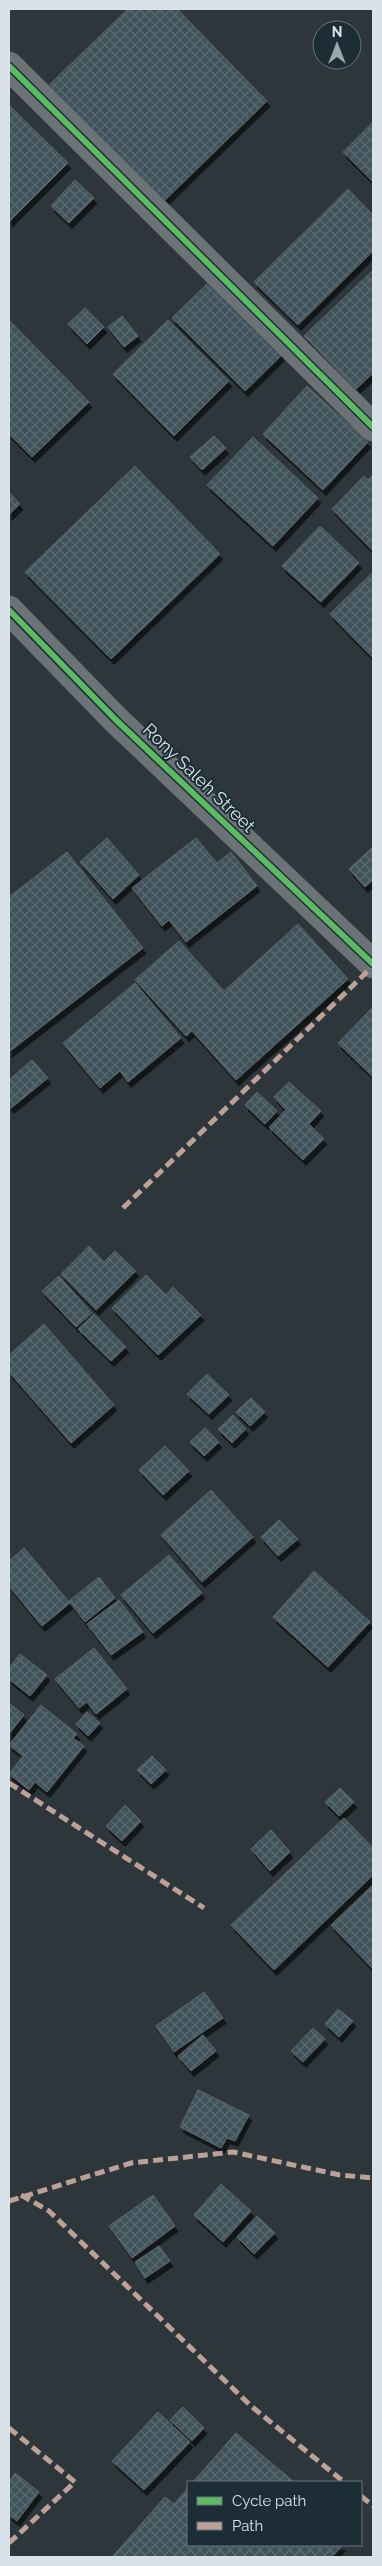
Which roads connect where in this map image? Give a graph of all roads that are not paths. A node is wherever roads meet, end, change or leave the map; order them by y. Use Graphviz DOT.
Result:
graph roads {
  1 [pos="9,66"];
  2 [pos="373,427"];
  3 [pos="9,610"];
  4 [pos="373,964"];
  1 -- 2 [label="street"];
  3 -- 4 [label="street, Rony Saleh Street"];
}
